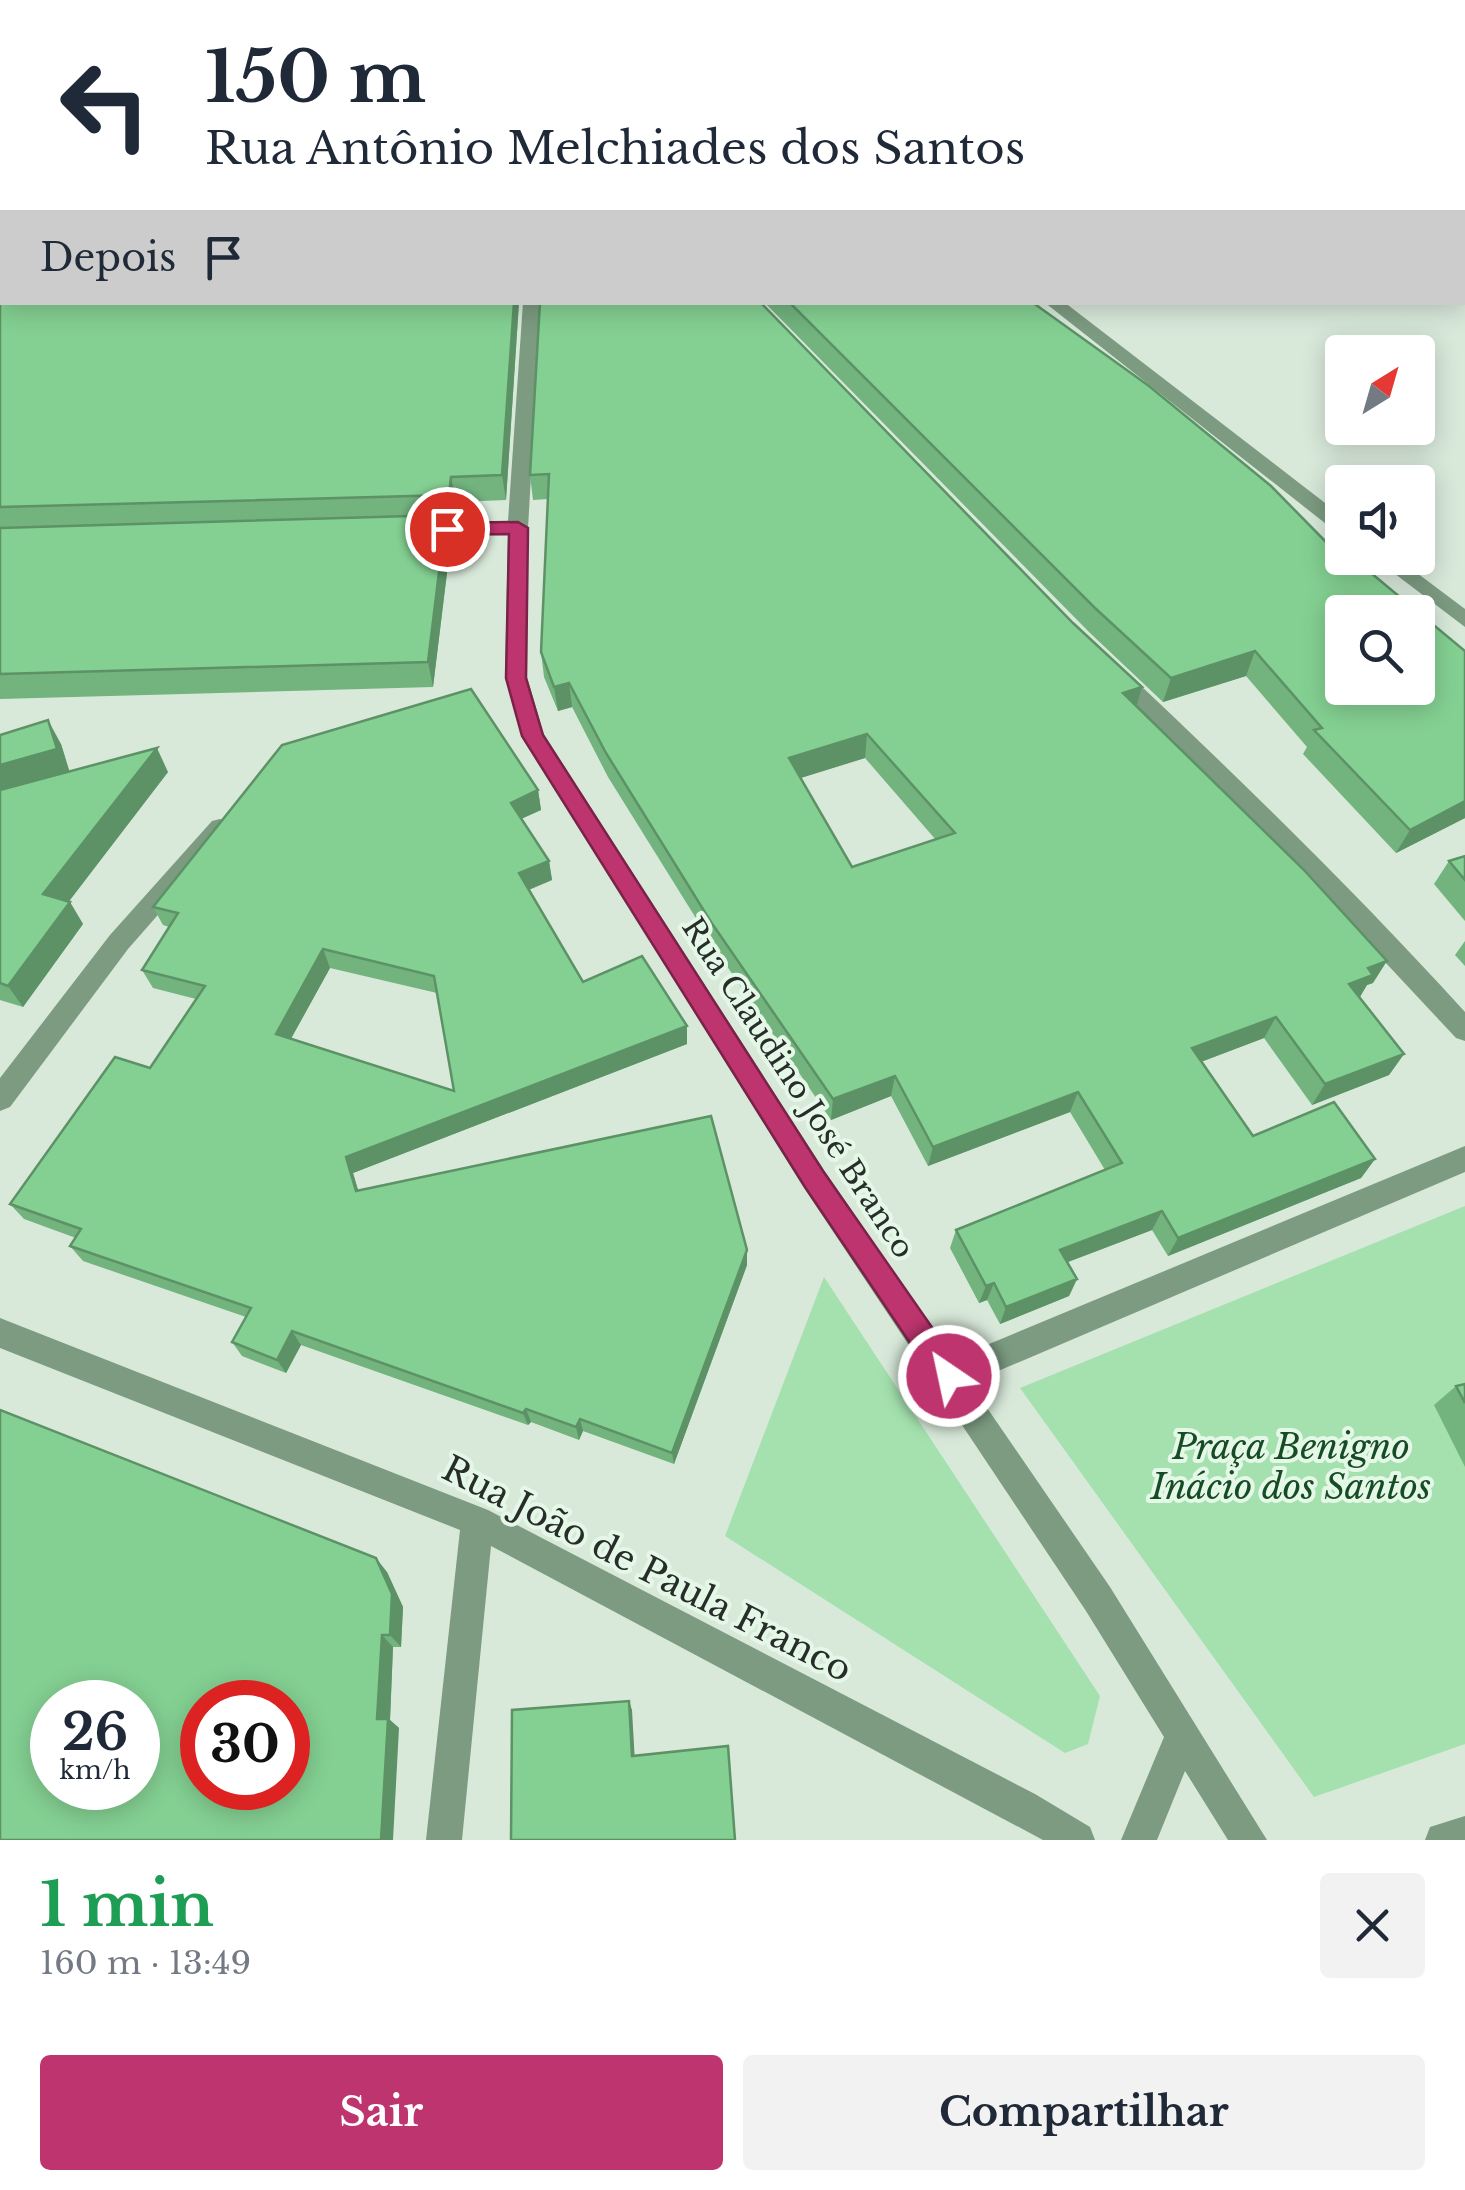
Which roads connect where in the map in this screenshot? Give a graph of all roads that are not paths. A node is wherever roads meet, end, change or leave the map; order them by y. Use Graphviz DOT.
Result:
graph roads {
  1 [pos="532,305"];
  2 [pos="1056,305"];
  3 [pos="1325,513"];
  4 [pos="518,528"];
  5 [pos="391,530"];
  6 [pos="1406,575"];
  7 [pos="1465,620"];
  8 [pos="1092,653"];
  9 [pos="241,808"];
  10 [pos="1465,1030"];
  11 [pos="0,1099"];
  12 [pos="1465,1159"];
  13 [pos="0,1333"];
  14 [pos="949,1376"];
  15 [pos="477,1520"];
  16 [pos="1183,1734"];
  17 [pos="1465,1834"];
  18 [pos="444,1840"];
  19 [pos="1077,1840"];
  20 [pos="1140,1840"];
  21 [pos="1250,1840"];
  22 [pos="1443,1840"];
  1 -- 4 [label="street, Rua Claudino José Branco"];
  2 -- 3 [label="street"];
  4 -- 5 [label="street"];
  4 -- 14 [label="street, Rua Claudino José Branco"];
  6 -- 7 [label="street"];
  8 -- 10 [label="street"];
  9 -- 11 [label="street"];
  12 -- 14 [label="street"];
  13 -- 15 [label="street, Rua João de Paula Franco"];
  14 -- 16 [label="street, Rua Claudino José Branco"];
  15 -- 18 [label="street"];
  15 -- 19 [label="street, Rua João de Paula Franco"];
  16 -- 20 [label="street"];
  16 -- 21 [label="street, Rua Claudino José Branco"];
  17 -- 22 [label="street"];
}
